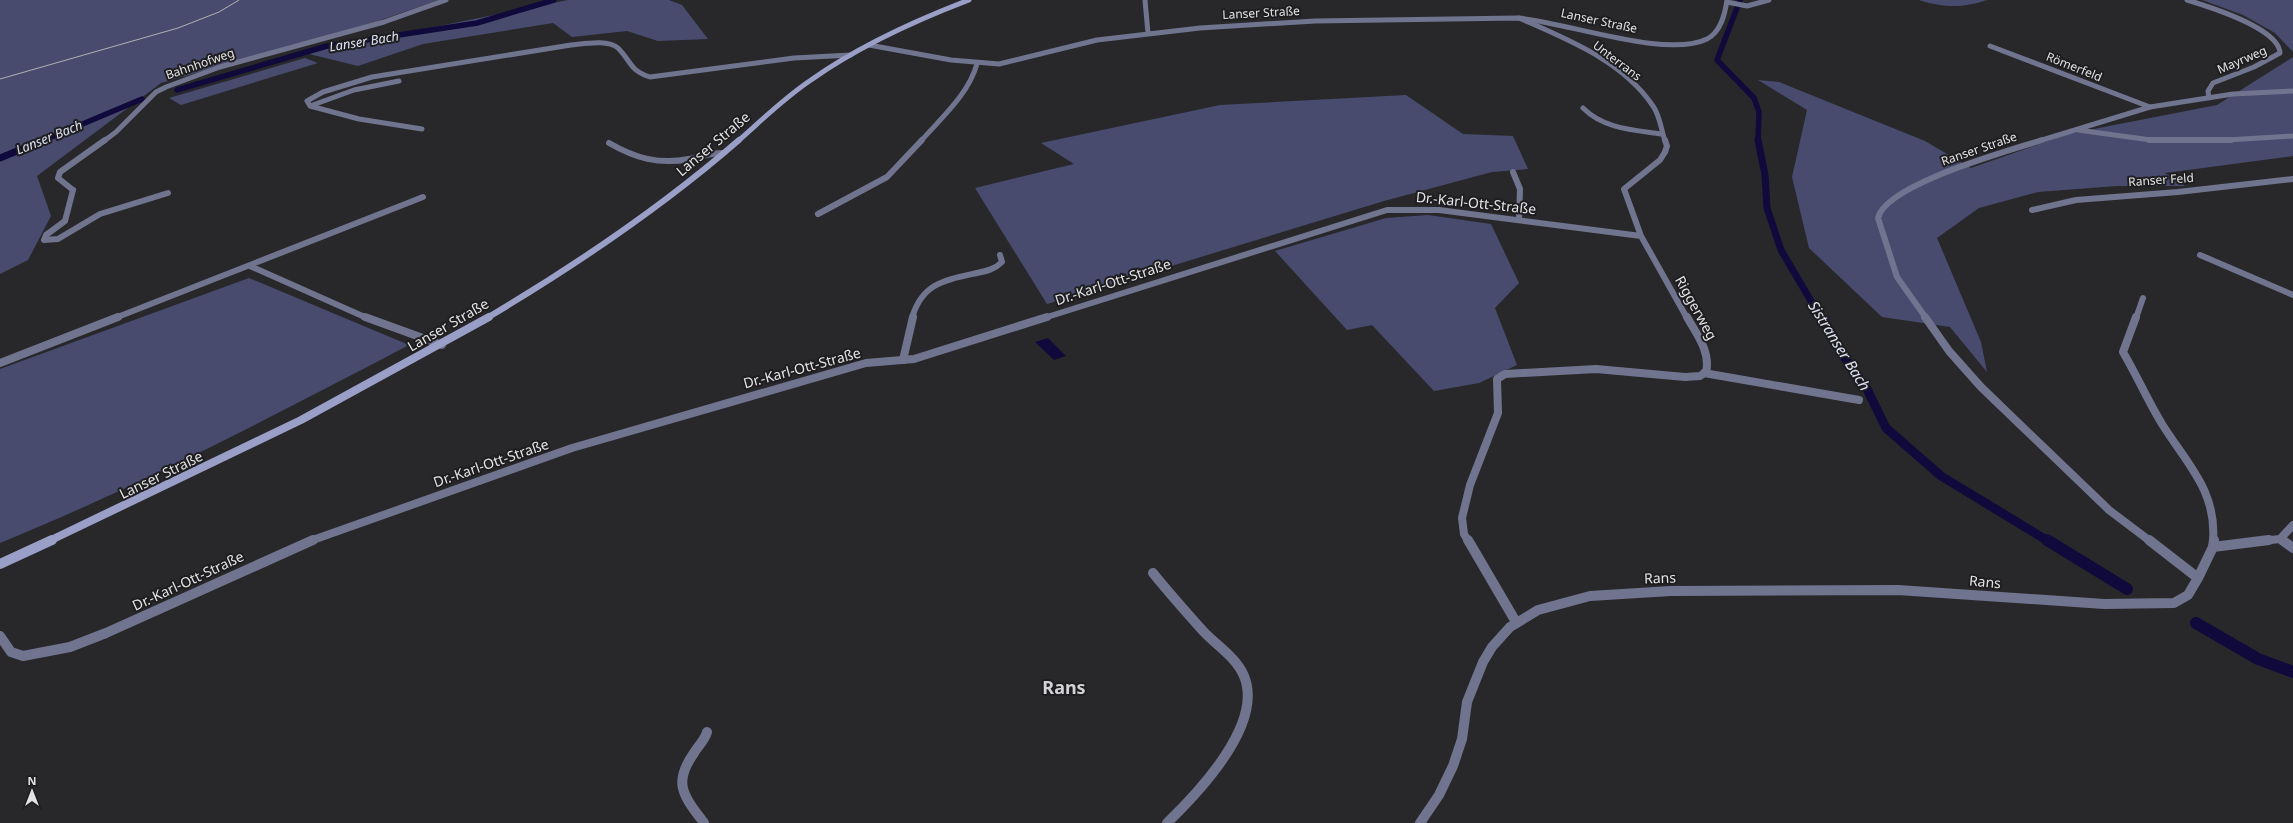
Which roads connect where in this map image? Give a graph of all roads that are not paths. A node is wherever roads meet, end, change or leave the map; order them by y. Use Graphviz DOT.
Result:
graph roads {
  1 [pos="446,0"];
  2 [pos="969,0"];
  3 [pos="1146,0"];
  4 [pos="1769,0"];
  5 [pos="2187,0"];
  6 [pos="1727,1"];
  7 [pos="1518,18"];
  8 [pos="1148,33"];
  9 [pos="869,45"];
  10 [pos="1990,46"];
  11 [pos="851,55"];
  12 [pos="977,64"];
  13 [pos="399,81"];
  14 [pos="2293,91"];
  15 [pos="2209,98"];
  16 [pos="310,106"];
  17 [pos="2150,107"];
  18 [pos="1583,108"];
  19 [pos="422,129"];
  20 [pos="2075,129"];
  21 [pos="1661,134"];
  22 [pos="2293,136"];
  23 [pos="609,143"];
  24 [pos="1665,152"];
  25 [pos="723,153"];
  26 [pos="1513,172"];
  27 [pos="2293,179"];
  28 [pos="168,193"];
  29 [pos="423,197"];
  30 [pos="2032,210"];
  31 [pos="818,214"];
  32 [pos="1519,220"];
  33 [pos="1641,236"];
  34 [pos="1000,255"];
  35 [pos="2200,255"];
  36 [pos="250,266"];
  37 [pos="2293,295"];
  38 [pos="2142,298"];
  39 [pos="442,345"];
  40 [pos="903,360"];
  41 [pos="0,363"];
  42 [pos="1704,373"];
  43 [pos="1858,400"];
  44 [pos="2293,525"];
  45 [pos="2280,539"];
  46 [pos="2214,547"];
  47 [pos="2293,548"];
  48 [pos="0,564"];
  49 [pos="1153,573"];
  50 [pos="2198,578"];
  51 [pos="1516,622"];
  52 [pos="0,636"];
  53 [pos="707,732"];
  54 [pos="704,823"];
  55 [pos="1167,823"];
  56 [pos="1420,823"];
  1 -- 28 [label="street, Bahnhofweg"];
  2 -- 9 [label="main road, Lanser Straße"];
  3 -- 8 [label="street"];
  4 -- 6 [label="street"];
  5 -- 15 [label="street, Mayrweg"];
  6 -- 7 [label="street, Lanser Straße"];
  7 -- 8 [label="street, Lanser Straße"];
  7 -- 21 [label="street, Unterrans"];
  8 -- 12 [label="street, Lanser Straße"];
  9 -- 11 [label="main road, Lanser Straße"];
  9 -- 12 [label="street, Lanser Straße"];
  10 -- 17 [label="street, Römerfeld"];
  11 -- 16 [label="street"];
  11 -- 25 [label="main road, Lanser Straße"];
  12 -- 31 [label="street"];
  13 -- 16 [label="street"];
  14 -- 15 [label="street, Ranser Straße"];
  15 -- 17 [label="street, Ranser Straße"];
  16 -- 19 [label="street"];
  17 -- 20 [label="street, Ranser Straße"];
  18 -- 21 [label="street"];
  20 -- 22 [label="street"];
  20 -- 50 [label="street, Ranser Straße"];
  21 -- 24 [label="street, Unterrans"];
  23 -- 25 [label="street"];
  24 -- 33 [label="street, Riggerweg"];
  25 -- 39 [label="main road, Lanser Straße"];
  26 -- 32 [label="street"];
  27 -- 30 [label="street, Ranser Feld"];
  29 -- 36 [label="street"];
  32 -- 33 [label="street, Dr.-Karl-Ott-Straße"];
  32 -- 40 [label="street, Dr.-Karl-Ott-Straße"];
  33 -- 42 [label="street, Riggerweg"];
  34 -- 40 [label="street"];
  35 -- 37 [label="street"];
  36 -- 39 [label="street"];
  36 -- 41 [label="street"];
  38 -- 46 [label="street"];
  39 -- 48 [label="main road, Lanser Straße"];
  40 -- 52 [label="street, Dr.-Karl-Ott-Straße"];
  42 -- 43 [label="street"];
  42 -- 51 [label="street"];
  44 -- 45 [label="street"];
  45 -- 46 [label="street"];
  45 -- 47 [label="street"];
  46 -- 50 [label="street"];
  49 -- 55 [label="street"];
  50 -- 51 [label="street, Rans"];
  51 -- 56 [label="street, Rans"];
  53 -- 54 [label="street"];
}
